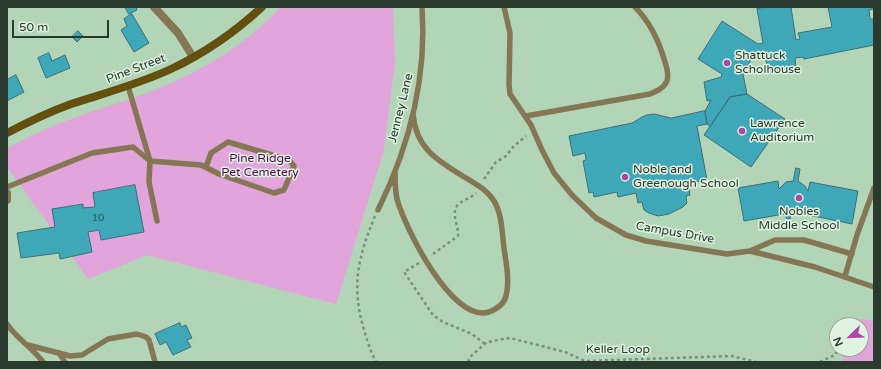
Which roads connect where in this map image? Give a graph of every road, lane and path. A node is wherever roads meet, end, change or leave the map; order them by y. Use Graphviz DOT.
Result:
graph roads {
  1 [pos="154,7"];
  2 [pos="262,7"];
  3 [pos="422,7"];
  4 [pos="504,7"];
  5 [pos="635,7"];
  6 [pos="193,57"];
  7 [pos="128,86"];
  8 [pos="413,114"];
  9 [pos="526,116"];
  10 [pos="7,133"];
  11 [pos="526,136"];
  12 [pos="150,161"];
  13 [pos="206,168"];
  14 [pos="395,172"];
  15 [pos="484,180"];
  16 [pos="7,187"];
  17 [pos="874,188"];
  18 [pos="7,193"];
  19 [pos="477,193"];
  20 [pos="7,200"];
  21 [pos="378,210"];
  22 [pos="157,221"];
  23 [pos="750,251"];
  24 [pos="433,254"];
  25 [pos="852,254"];
  26 [pos="419,262"];
  27 [pos="845,276"];
  28 [pos="874,287"];
  29 [pos="7,324"];
  30 [pos="485,344"];
  31 [pos="28,345"];
  32 [pos="59,353"];
  33 [pos="831,357"];
  34 [pos="585,361"];
  35 [pos="43,362"];
  36 [pos="65,362"];
  37 [pos="155,362"];
  38 [pos="376,362"];
  39 [pos="468,362"];
  40 [pos="756,362"];
  41 [pos="820,362"];
  1 -- 6 [label="street"];
  2 -- 6 [label="street, Pine Street"];
  3 -- 8 [label="lane, Jenney Lane"];
  4 -- 9 [label="lane, Campus Drive"];
  5 -- 9 [label="lane"];
  6 -- 7 [label="street, Pine Street"];
  7 -- 10 [label="street, Pine Street"];
  7 -- 12 [label="lane"];
  8 -- 14 [label="lane, Jenney Lane"];
  8 -- 14 [label="lane"];
  9 -- 23 [label="lane, Campus Drive"];
  11 -- 15 [label="path"];
  12 -- 13 [label="lane"];
  12 -- 16 [label="lane"];
  12 -- 22 [label="lane"];
  13 -- 13 [label="lane"];
  14 -- 21 [label="lane, Jenney Lane"];
  17 -- 25 [label="lane"];
  18 -- 20 [label="street"];
  19 -- 24 [label="path"];
  21 -- 38 [label="path"];
  23 -- 25 [label="lane"];
  23 -- 27 [label="lane, Campus Drive"];
  25 -- 27 [label="lane"];
  26 -- 30 [label="path"];
  27 -- 28 [label="lane, Campus Drive"];
  29 -- 31 [label="lane"];
  30 -- 34 [label="path, Keller Loop"];
  30 -- 39 [label="path, Keller Loop"];
  31 -- 32 [label="lane"];
  31 -- 35 [label="lane"];
  32 -- 36 [label="lane"];
  32 -- 37 [label="lane"];
  33 -- 41 [label="path"];
  34 -- 40 [label="path, Keller Loop"];
}
